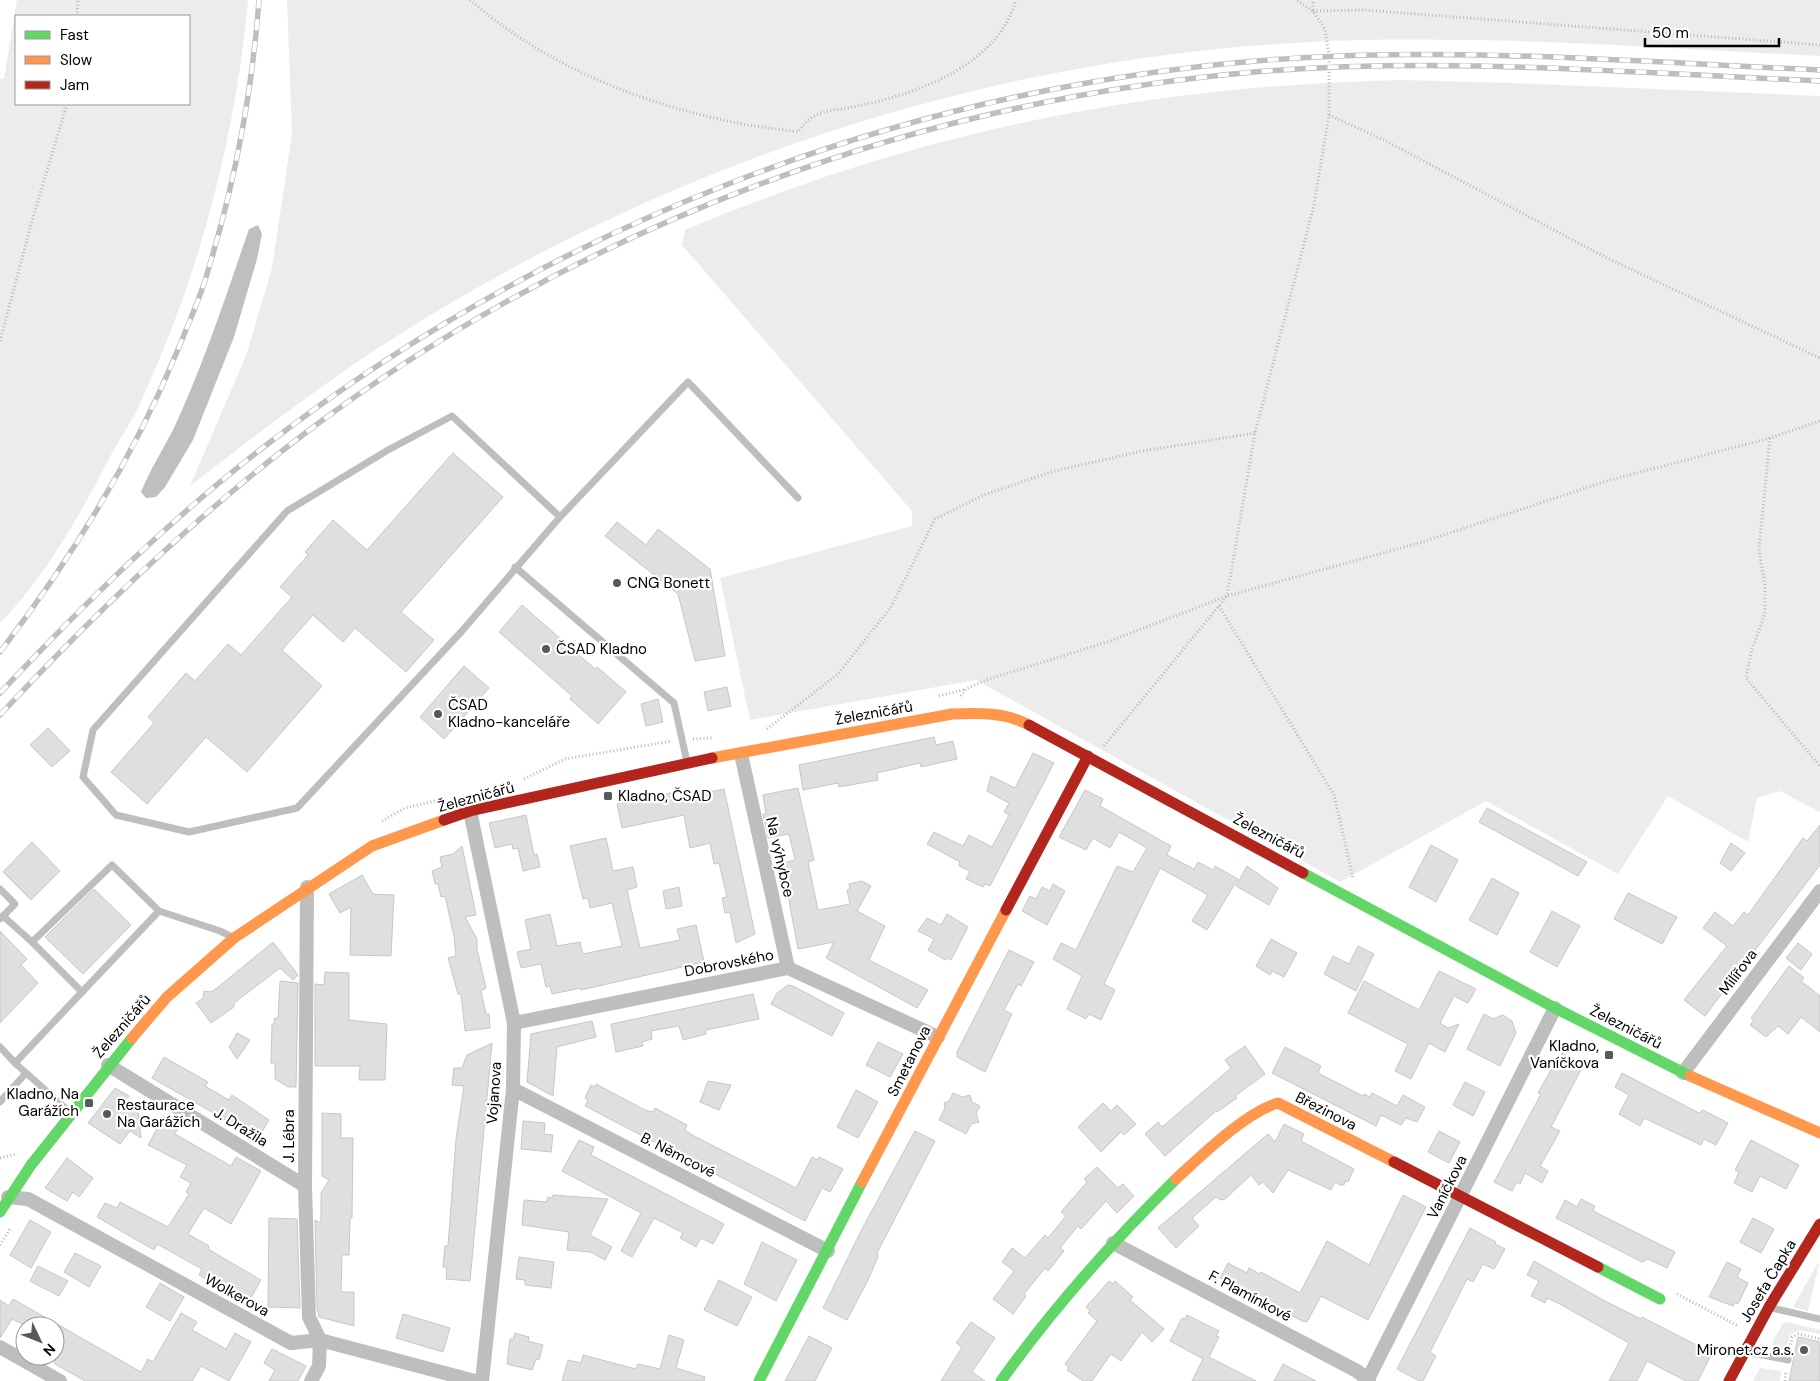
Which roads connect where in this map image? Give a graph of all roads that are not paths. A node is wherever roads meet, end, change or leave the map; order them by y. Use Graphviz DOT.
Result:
graph roads {
  1 [pos="798,498"];
  2 [pos="560,517"];
  3 [pos="515,567"];
  4 [pos="741,754"];
  5 [pos="1091,758"];
  6 [pos="687,763"];
  7 [pos="470,811"];
  8 [pos="307,887"];
  9 [pos="0,889"];
  10 [pos="1820,891"];
  11 [pos="160,911"];
  12 [pos="2,917"];
  13 [pos="234,938"];
  14 [pos="32,942"];
  15 [pos="788,968"];
  16 [pos="82,992"];
  17 [pos="1555,1008"];
  18 [pos="514,1023"];
  19 [pos="938,1038"];
  20 [pos="0,1047"];
  21 [pos="15,1063"];
  22 [pos="108,1065"];
  23 [pos="26,1073"];
  24 [pos="1683,1073"];
  25 [pos="513,1089"];
  26 [pos="0,1102"];
  27 [pos="70,1113"];
  28 [pos="1820,1133"];
  29 [pos="305,1186"];
  30 [pos="4,1194"];
  31 [pos="1460,1197"];
  32 [pos="0,1212"];
  33 [pos="1820,1224"];
  34 [pos="1113,1243"];
  35 [pos="828,1251"];
  36 [pos="1660,1299"];
  37 [pos="1769,1307"];
  38 [pos="1820,1319"];
  39 [pos="320,1340"];
  40 [pos="0,1347"];
  41 [pos="1744,1352"];
  42 [pos="1788,1360"];
  43 [pos="60,1381"];
  44 [pos="311,1381"];
  45 [pos="475,1381"];
  46 [pos="482,1381"];
  47 [pos="759,1381"];
  48 [pos="1001,1381"];
  49 [pos="1368,1381"];
  50 [pos="1729,1381"];
  1 -- 2 [label="lane"];
  2 -- 3 [label="lane"];
  2 -- 3 [label="lane"];
  3 -- 6 [label="lane"];
  4 -- 5 [label="street, Železničářů"];
  4 -- 6 [label="street, Železničářů"];
  4 -- 15 [label="street, Na výhybce"];
  5 -- 17 [label="street, Železničářů"];
  5 -- 19 [label="street, Smetanova"];
  6 -- 7 [label="street, Železničářů"];
  7 -- 8 [label="street, Železničářů"];
  7 -- 18 [label="street, Vojanova"];
  8 -- 13 [label="street, Železničářů"];
  8 -- 29 [label="street, J. Lébra"];
  9 -- 12 [label="lane"];
  10 -- 24 [label="street, Milířova"];
  11 -- 13 [label="lane"];
  11 -- 14 [label="lane"];
  11 -- 16 [label="lane"];
  12 -- 14 [label="lane"];
  13 -- 22 [label="street, Železničářů"];
  14 -- 16 [label="lane"];
  15 -- 18 [label="street, Dobrovského"];
  15 -- 19 [label="street, Dobrovského"];
  16 -- 21 [label="lane"];
  17 -- 24 [label="street, Železničářů"];
  17 -- 31 [label="street, Vaníčkova"];
  18 -- 25 [label="street, Vojanova"];
  19 -- 35 [label="street, Smetanova"];
  20 -- 21 [label="lane"];
  21 -- 23 [label="lane"];
  22 -- 27 [label="street, Železničářů"];
  22 -- 29 [label="street, J. Dražila"];
  23 -- 26 [label="lane"];
  23 -- 27 [label="lane"];
  24 -- 28 [label="street, Železničářů"];
  25 -- 35 [label="street, B. Němcové"];
  25 -- 46 [label="street, Vojanova"];
  27 -- 30 [label="street, Železničářů"];
  29 -- 39 [label="street, J. Lébra"];
  30 -- 32 [label="street, Železničářů"];
  30 -- 39 [label="street, Wolkerova"];
  31 -- 34 [label="street, Březinova"];
  31 -- 36 [label="street, Březinova"];
  31 -- 49 [label="street, Vaníčkova"];
  33 -- 37 [label="street, Josefa Čapka"];
  34 -- 48 [label="street, Březinova"];
  34 -- 49 [label="street, F. Plamínkové"];
  35 -- 47 [label="street, Smetanova"];
  37 -- 38 [label="lane"];
  37 -- 41 [label="street, Josefa Čapka"];
  39 -- 44 [label="street, J. Lébra"];
  39 -- 45 [label="street, Wolkerova"];
  40 -- 43 [label="street"];
  41 -- 42 [label="lane"];
  41 -- 50 [label="street, Josefa Čapka"];
}
